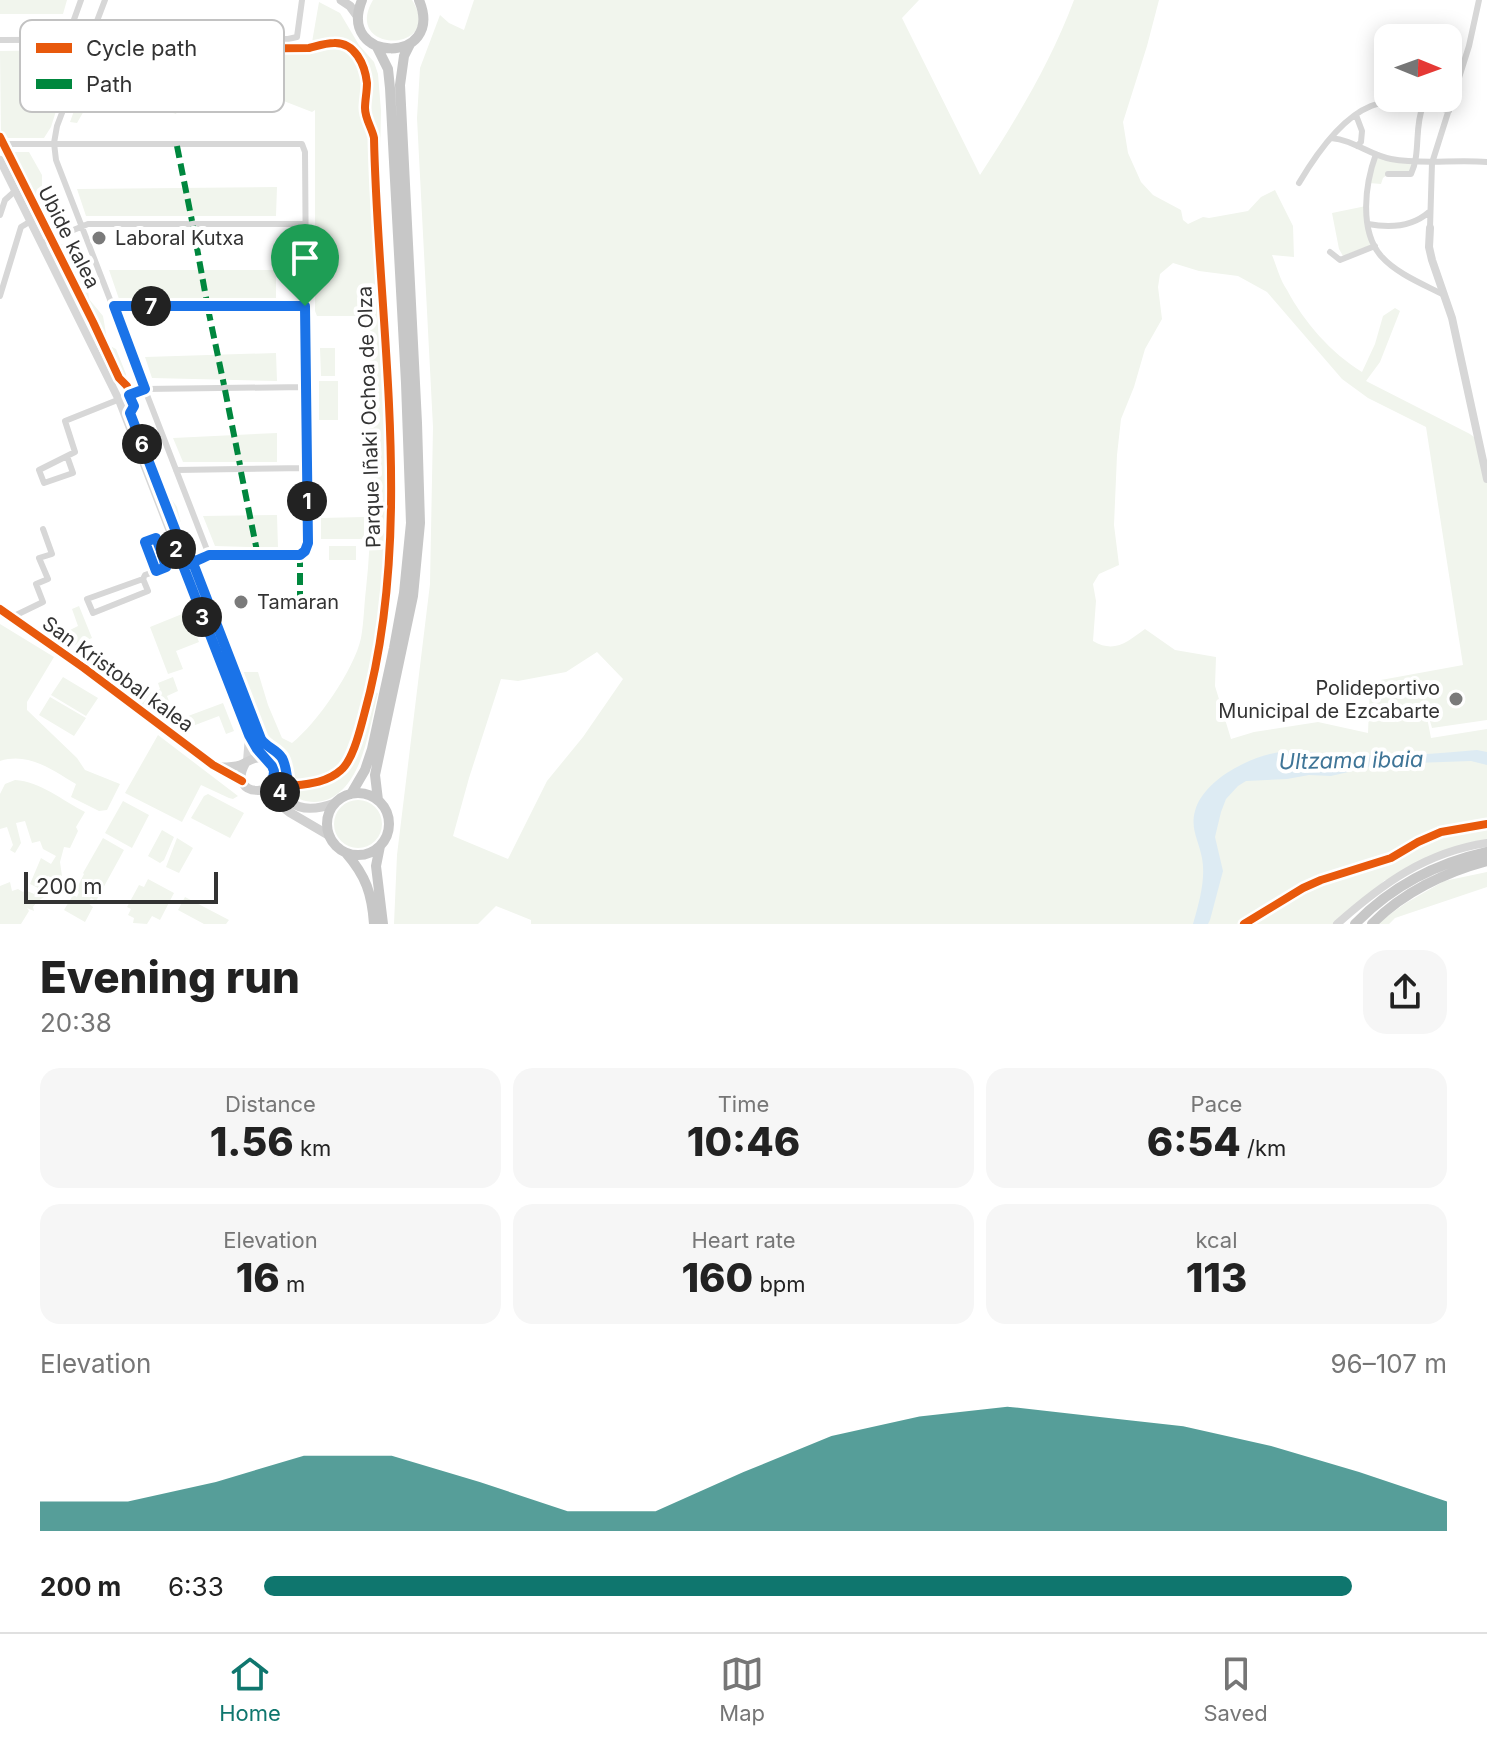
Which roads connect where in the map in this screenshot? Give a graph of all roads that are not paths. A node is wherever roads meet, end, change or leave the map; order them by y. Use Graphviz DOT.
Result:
graph roads {
  1 [pos="81,0"];
  2 [pos="105,0"];
  3 [pos="302,0"];
  4 [pos="341,0"];
  5 [pos="362,0"];
  6 [pos="419,0"];
  7 [pos="1479,0"];
  8 [pos="358,17"];
  9 [pos="74,20"];
  10 [pos="98,20"];
  11 [pos="284,39"];
  12 [pos="0,40"];
  13 [pos="20,40"];
  14 [pos="410,44"];
  15 [pos="377,47"];
  16 [pos="1462,68"];
  17 [pos="1374,105"];
  18 [pos="62,112"];
  19 [pos="1420,112"];
  20 [pos="1449,112"];
  21 [pos="1356,115"];
  22 [pos="1331,138"];
  23 [pos="54,143"];
  24 [pos="0,144"];
  25 [pos="1357,146"];
  26 [pos="1376,154"];
  27 [pos="0,160"];
  28 [pos="1487,162"];
  29 [pos="1416,163"];
  30 [pos="1432,163"];
  31 [pos="1388,174"];
  32 [pos="1299,183"];
  33 [pos="15,191"];
  34 [pos="1430,212"];
  35 [pos="0,215"];
  36 [pos="31,221"];
  37 [pos="305,224"];
  38 [pos="1368,224"];
  39 [pos="82,226"];
  40 [pos="1430,228"];
  41 [pos="42,243"];
  42 [pos="1375,246"];
  43 [pos="1330,252"];
  44 [pos="1444,295"];
  45 [pos="0,296"];
  46 [pos="114,306"];
  47 [pos="305,306"];
  48 [pos="306,387"];
  49 [pos="145,389"];
  50 [pos="119,400"];
  51 [pos="67,456"];
  52 [pos="306,468"];
  53 [pos="176,470"];
  54 [pos="1487,479"];
  55 [pos="43,529"];
  56 [pos="175,545"];
  57 [pos="161,551"];
  58 [pos="209,555"];
  59 [pos="183,566"];
  60 [pos="156,571"];
  61 [pos="143,579"];
  62 [pos="0,609"];
  63 [pos="12,617"];
  64 [pos="249,735"];
  65 [pos="246,762"];
  66 [pos="269,762"];
  67 [pos="215,766"];
  68 [pos="242,781"];
  69 [pos="273,781"];
  70 [pos="262,791"];
  71 [pos="351,794"];
  72 [pos="378,800"];
  73 [pos="335,803"];
  74 [pos="330,836"];
  75 [pos="1487,843"];
  76 [pos="380,846"];
  77 [pos="345,852"];
  78 [pos="1487,852"];
  79 [pos="1487,861"];
  80 [pos="374,924"];
  81 [pos="383,924"];
  82 [pos="1337,924"];
  83 [pos="1355,924"];
  84 [pos="1372,924"];
  1 -- 9 [label="street"];
  2 -- 10 [label="street"];
  3 -- 11 [label="street"];
  4 -- 8 [label="main road"];
  5 -- 8 [label="highway"];
  6 -- 14 [label="highway"];
  7 -- 16 [label="street"];
  8 -- 15 [label="highway"];
  12 -- 13 [label="street"];
  14 -- 15 [label="highway"];
  14 -- 72 [label="highway"];
  15 -- 71 [label="highway"];
  17 -- 21 [label="street"];
  18 -- 23 [label="street"];
  19 -- 29 [label="street"];
  20 -- 30 [label="street"];
  21 -- 22 [label="street"];
  21 -- 25 [label="street"];
  22 -- 25 [label="street"];
  22 -- 32 [label="street"];
  23 -- 24 [label="street"];
  23 -- 37 [label="street"];
  23 -- 39 [label="street, Ubide kalea"];
  25 -- 26 [label="street"];
  26 -- 29 [label="street"];
  26 -- 38 [label="street"];
  27 -- 33 [label="street, Ubide kalea"];
  28 -- 30 [label="street"];
  29 -- 30 [label="street"];
  29 -- 31 [label="street"];
  30 -- 34 [label="street"];
  33 -- 35 [label="street"];
  33 -- 36 [label="street, Ubide kalea"];
  34 -- 38 [label="street"];
  34 -- 40 [label="street"];
  36 -- 41 [label="street, Ubide kalea"];
  36 -- 45 [label="street"];
  37 -- 39 [label="street"];
  37 -- 47 [label="street"];
  38 -- 42 [label="street"];
  39 -- 41 [label="street"];
  39 -- 46 [label="street, Ubide kalea"];
  40 -- 44 [label="street"];
  41 -- 50 [label="street, Ubide kalea"];
  42 -- 43 [label="street"];
  42 -- 44 [label="street"];
  44 -- 54 [label="street"];
  46 -- 47 [label="street"];
  46 -- 49 [label="street, Ubide kalea"];
  47 -- 48 [label="street"];
  48 -- 49 [label="street"];
  48 -- 52 [label="street"];
  49 -- 50 [label="street"];
  49 -- 53 [label="street, Ubide kalea"];
  50 -- 51 [label="street"];
  50 -- 56 [label="street, Ubide kalea"];
  51 -- 51 [label="street"];
  52 -- 53 [label="street"];
  52 -- 58 [label="street"];
  53 -- 58 [label="street, Ubide kalea"];
  55 -- 63 [label="street"];
  56 -- 57 [label="street"];
  56 -- 59 [label="street, Ubide kalea"];
  57 -- 60 [label="street"];
  57 -- 60 [label="street"];
  58 -- 59 [label="street"];
  59 -- 64 [label="street, Ubide kalea"];
  60 -- 61 [label="street"];
  61 -- 61 [label="street"];
  62 -- 63 [label="main road, San Kristobal kalea"];
  63 -- 67 [label="main road, San Kristobal kalea"];
  64 -- 65 [label="street, Ubide kalea"];
  64 -- 66 [label="street, Ubide kalea"];
  65 -- 66 [label="main road"];
  65 -- 67 [label="main road"];
  65 -- 68 [label="main road"];
  66 -- 69 [label="main road"];
  67 -- 68 [label="main road, San Kristobal kalea"];
  68 -- 70 [label="main road"];
  69 -- 70 [label="main road"];
  69 -- 73 [label="main road"];
  70 -- 74 [label="main road"];
  71 -- 72 [label="highway"];
  71 -- 73 [label="highway"];
  72 -- 76 [label="highway"];
  73 -- 74 [label="highway"];
  74 -- 77 [label="highway"];
  75 -- 82 [label="street"];
  76 -- 77 [label="highway"];
  76 -- 81 [label="highway"];
  77 -- 80 [label="highway"];
  78 -- 83 [label="highway"];
  79 -- 84 [label="highway"];
}
